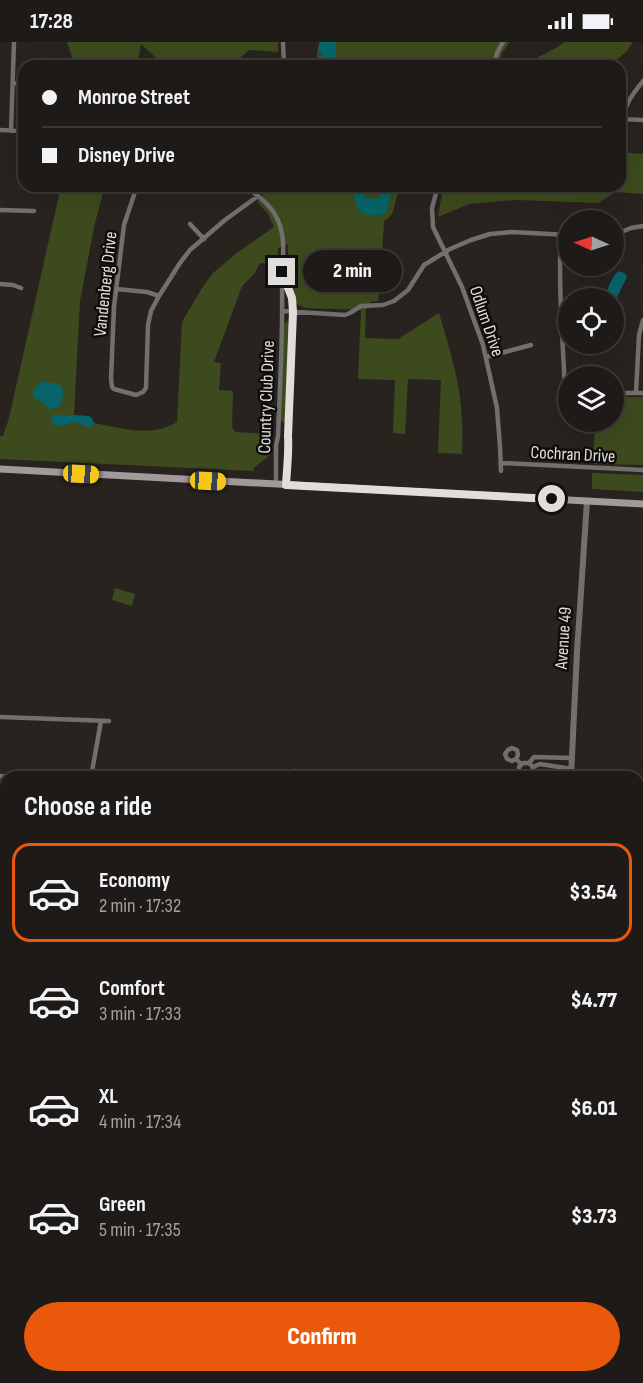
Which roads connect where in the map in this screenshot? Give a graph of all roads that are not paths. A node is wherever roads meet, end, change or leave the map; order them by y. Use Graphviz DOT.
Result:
graph roads {
  1 [pos="14,42"];
  2 [pos="283,42"];
  3 [pos="503,42"];
  4 [pos="284,60"];
  5 [pos="495,60"];
  6 [pos="643,81"];
  7 [pos="13,83"];
  8 [pos="18,83"];
  9 [pos="626,105"];
  10 [pos="626,119"];
  11 [pos="643,120"];
  12 [pos="0,130"];
  13 [pos="11,131"];
  14 [pos="18,131"];
  15 [pos="135,192"];
  16 [pos="253,192"];
  17 [pos="436,192"];
  18 [pos="258,196"];
  19 [pos="0,210"];
  20 [pos="34,211"];
  21 [pos="190,224"];
  22 [pos="643,226"];
  23 [pos="624,231"];
  24 [pos="558,234"];
  25 [pos="204,239"];
  26 [pos="445,252"];
  27 [pos="282,272"];
  28 [pos="560,276"];
  29 [pos="0,284"];
  30 [pos="21,288"];
  31 [pos="116,289"];
  32 [pos="159,296"];
  33 [pos="283,311"];
  34 [pos="293,312"];
  35 [pos="643,320"];
  36 [pos="531,345"];
  37 [pos="486,357"];
  38 [pos="565,366"];
  39 [pos="624,393"];
  40 [pos="636,393"];
  41 [pos="643,393"];
  42 [pos="501,463"];
  43 [pos="0,469"];
  44 [pos="643,470"];
  45 [pos="501,471"];
  46 [pos="276,484"];
  47 [pos="286,485"];
  48 [pos="587,501"];
  49 [pos="643,504"];
  50 [pos="0,717"];
  51 [pos="101,721"];
  52 [pos="109,721"];
  53 [pos="572,758"];
  54 [pos="516,759"];
  55 [pos="521,764"];
  56 [pos="531,765"];
  57 [pos="572,769"];
  58 [pos="92,771"];
  59 [pos="520,771"];
  60 [pos="533,771"];
  1 -- 7 [label="street"];
  2 -- 4 [label="street"];
  3 -- 5 [label="street"];
  6 -- 9 [label="street"];
  7 -- 8 [label="street"];
  7 -- 13 [label="street"];
  10 -- 11 [label="street"];
  12 -- 13 [label="street"];
  13 -- 14 [label="street"];
  15 -- 31 [label="street, Vandenberg Drive"];
  16 -- 18 [label="street, Country Club Drive"];
  17 -- 26 [label="street, Odlum Drive"];
  18 -- 25 [label="street"];
  18 -- 27 [label="street, Country Club Drive"];
  19 -- 20 [label="street"];
  21 -- 25 [label="street"];
  22 -- 23 [label="street"];
  24 -- 26 [label="street"];
  25 -- 32 [label="street"];
  26 -- 34 [label="street"];
  26 -- 37 [label="street, Odlum Drive"];
  27 -- 33 [label="street, Country Club Drive"];
  27 -- 34 [label="street, Country Club Drive"];
  28 -- 38 [label="street"];
  29 -- 30 [label="street"];
  31 -- 32 [label="street"];
  31 -- 32 [label="street, Vandenberg Drive"];
  33 -- 34 [label="street"];
  33 -- 46 [label="street, Country Club Drive"];
  34 -- 47 [label="street, Country Club Drive"];
  35 -- 40 [label="street"];
  36 -- 37 [label="street"];
  37 -- 42 [label="street, Odlum Drive"];
  39 -- 40 [label="street"];
  40 -- 41 [label="street"];
  42 -- 44 [label="street, Cochran Drive"];
  42 -- 45 [label="street, Odlum Drive"];
  43 -- 46 [label="main road"];
  46 -- 47 [label="main road"];
  47 -- 48 [label="main road"];
  48 -- 49 [label="main road"];
  48 -- 53 [label="street, Avenue 49"];
  50 -- 51 [label="street"];
  51 -- 52 [label="street"];
  51 -- 58 [label="street"];
  53 -- 56 [label="street"];
  53 -- 57 [label="street, Avenue 49"];
  54 -- 55 [label="street"];
  55 -- 56 [label="street"];
  55 -- 59 [label="street"];
  56 -- 57 [label="street"];
  56 -- 60 [label="street"];
}
